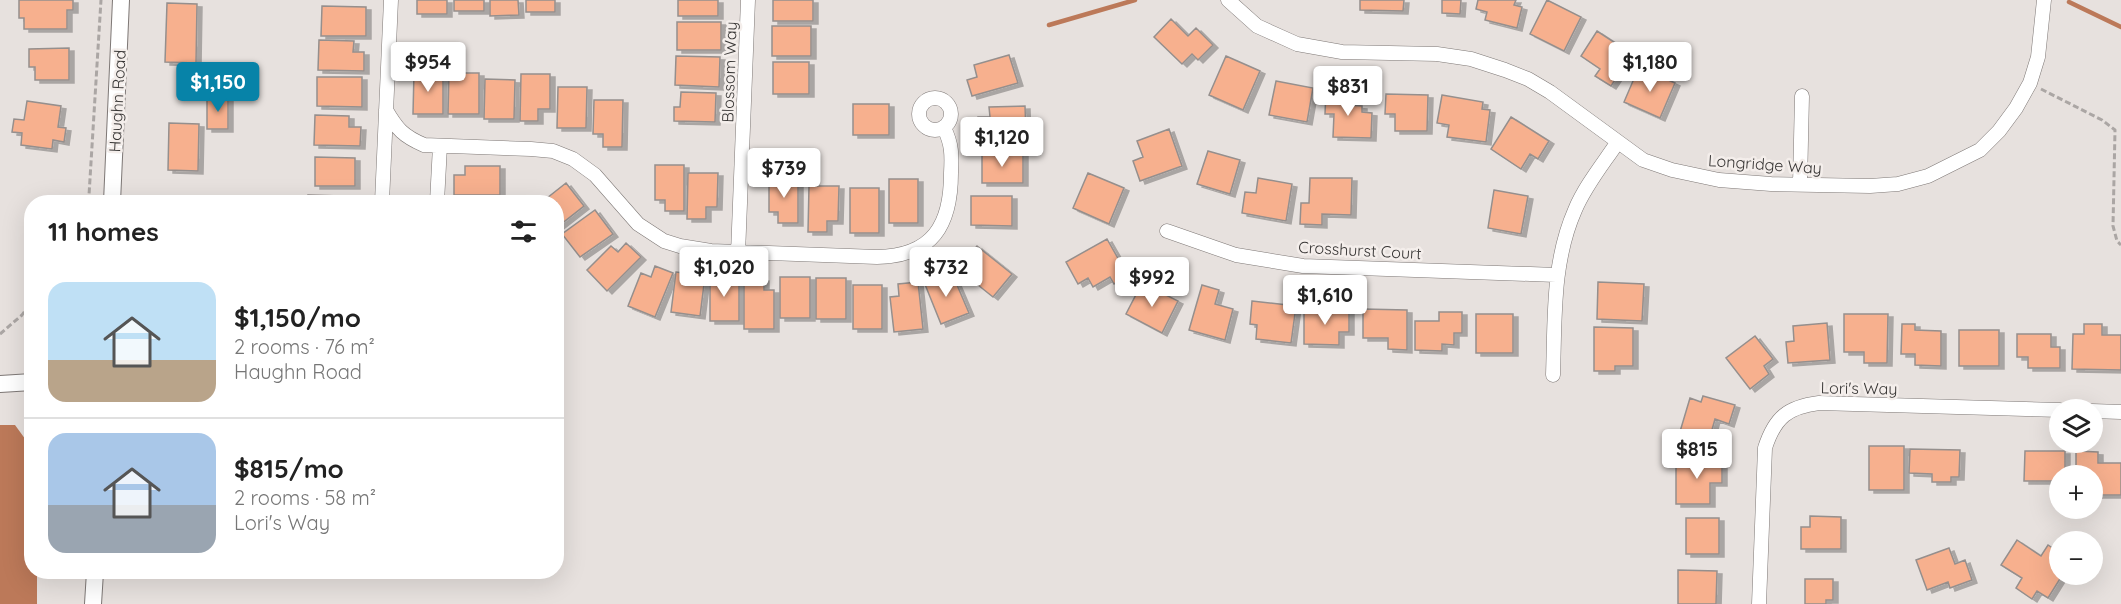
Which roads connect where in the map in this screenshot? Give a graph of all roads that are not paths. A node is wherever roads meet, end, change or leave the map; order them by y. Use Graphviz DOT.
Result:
graph roads {
  1 [pos="122,0"];
  2 [pos="391,0"];
  3 [pos="748,0"];
  4 [pos="1228,0"];
  5 [pos="2044,0"];
  6 [pos="1802,96"];
  7 [pos="386,110"];
  8 [pos="944,128"];
  9 [pos="1617,143"];
  10 [pos="440,146"];
  11 [pos="1800,184"];
  12 [pos="112,195"];
  13 [pos="381,195"];
  14 [pos="437,195"];
  15 [pos="1167,231"];
  16 [pos="738,253"];
  17 [pos="1556,275"];
  18 [pos="1553,375"];
  19 [pos="24,382"];
  20 [pos="0,384"];
  21 [pos="2049,410"];
  22 [pos="2103,411"];
  23 [pos="2121,412"];
  24 [pos="95,579"];
  25 [pos="93,604"];
  26 [pos="1759,604"];
  1 -- 12 [label="street, Haughn Road"];
  2 -- 7 [label="street"];
  3 -- 16 [label="street, Blossom Way"];
  4 -- 9 [label="street, Longridge Way"];
  5 -- 11 [label="street, Longridge Way"];
  6 -- 11 [label="street"];
  7 -- 10 [label="street"];
  7 -- 13 [label="street"];
  8 -- 16 [label="street"];
  9 -- 11 [label="street, Longridge Way"];
  9 -- 17 [label="street"];
  10 -- 14 [label="street"];
  10 -- 16 [label="street"];
  15 -- 17 [label="street, Crosshurst Court"];
  17 -- 18 [label="street"];
  19 -- 20 [label="street"];
  21 -- 26 [label="street, Lori's Way"];
  22 -- 23 [label="street"];
  24 -- 25 [label="street"];
}
